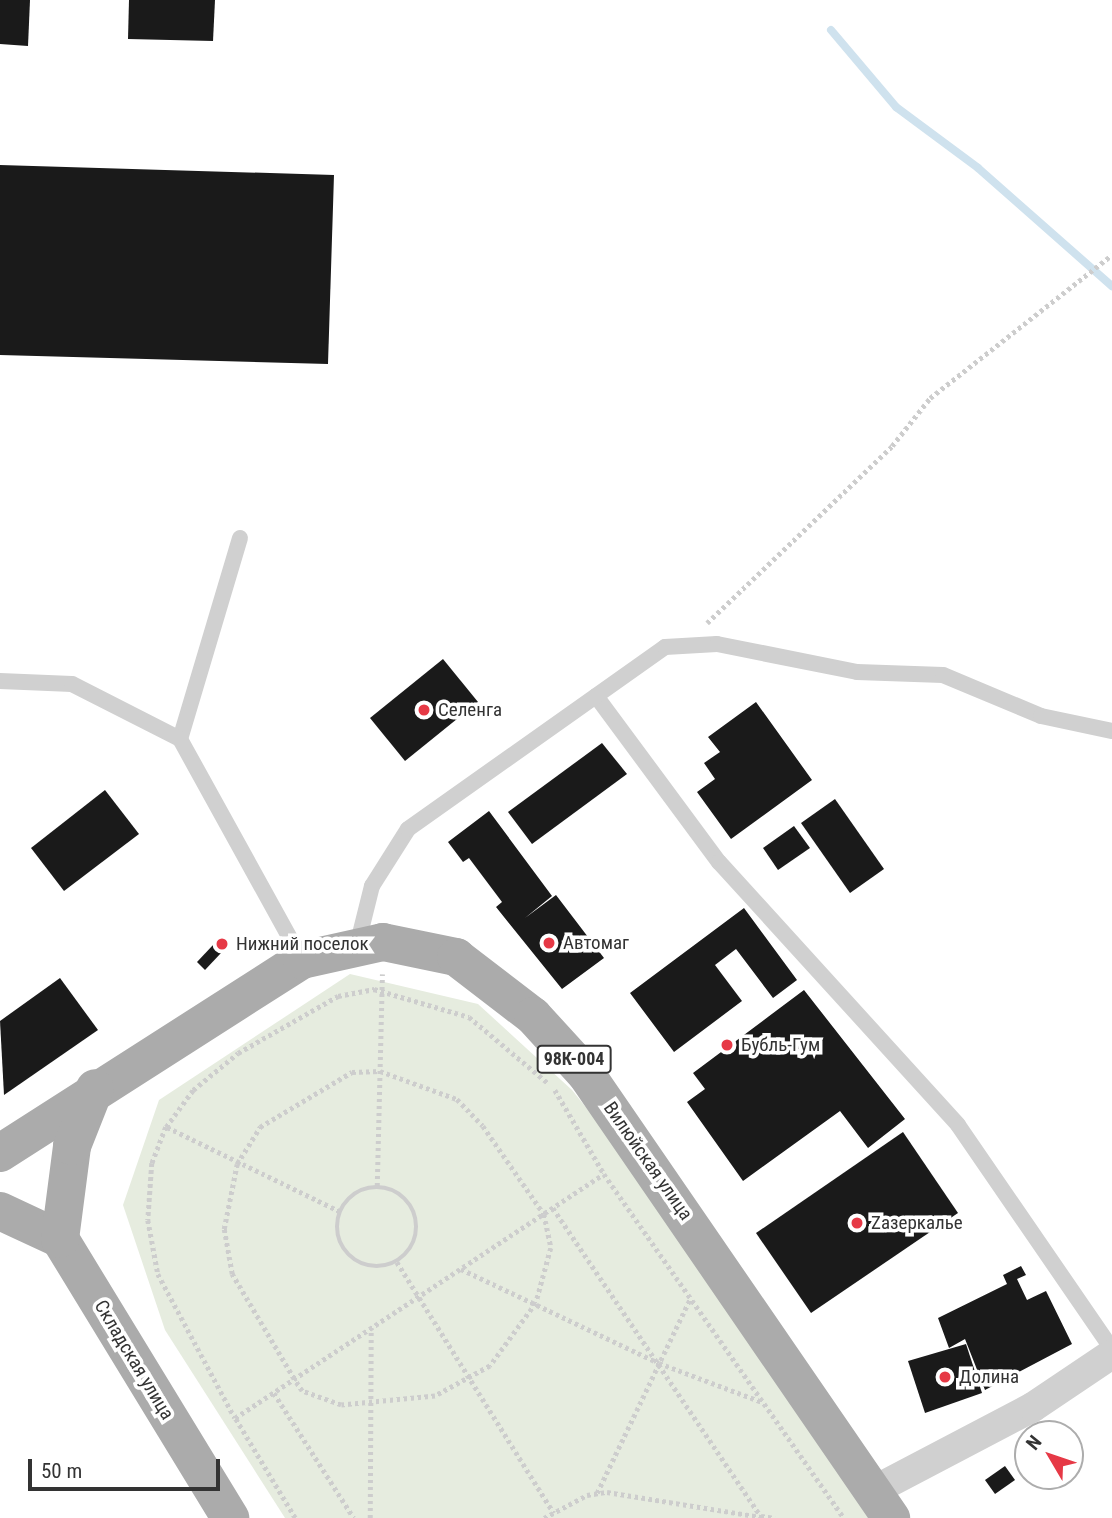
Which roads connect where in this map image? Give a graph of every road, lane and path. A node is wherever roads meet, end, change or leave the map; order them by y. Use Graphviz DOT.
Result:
graph roads {
  1 [pos="1112,255"];
  2 [pos="240,538"];
  3 [pos="686,643"];
  4 [pos="0,681"];
  5 [pos="596,696"];
  6 [pos="1112,731"];
  7 [pos="180,739"];
  8 [pos="370,944"];
  9 [pos="302,960"];
  10 [pos="382,990"];
  11 [pos="380,1071"];
  12 [pos="95,1088"];
  13 [pos="166,1127"];
  14 [pos="0,1153"];
  15 [pos="237,1164"];
  16 [pos="604,1174"];
  17 [pos="377,1186"];
  18 [pos="553,1208"];
  19 [pos="0,1211"];
  20 [pos="340,1212"];
  21 [pos="544,1214"];
  22 [pos="60,1239"];
  23 [pos="397,1262"];
  24 [pos="461,1269"];
  25 [pos="419,1297"];
  26 [pos="690,1298"];
  27 [pos="536,1303"];
  28 [pos="371,1328"];
  29 [pos="1112,1349"];
  30 [pos="1112,1354"];
  31 [pos="659,1363"];
  32 [pos="294,1379"];
  33 [pos="470,1379"];
  34 [pos="274,1393"];
  35 [pos="763,1402"];
  36 [pos="371,1406"];
  37 [pos="235,1419"];
  38 [pos="597,1493"];
  39 [pos="882,1505"];
  40 [pos="554,1513"];
  41 [pos="762,1517"];
  42 [pos="230,1518"];
  43 [pos="295,1518"];
  44 [pos="354,1518"];
  45 [pos="370,1518"];
  46 [pos="544,1518"];
  47 [pos="775,1518"];
  48 [pos="844,1518"];
  1 -- 3 [label="path"];
  2 -- 7 [label="lane"];
  3 -- 5 [label="lane"];
  3 -- 6 [label="lane"];
  4 -- 7 [label="lane"];
  5 -- 8 [label="lane"];
  5 -- 29 [label="lane"];
  7 -- 9 [label="lane"];
  8 -- 9 [label="main road, Вилюйская улица / 98К-004"];
  8 -- 10 [label="path"];
  8 -- 39 [label="main road, Вилюйская улица / 98К-004"];
  9 -- 12 [label="main road, Вилюйская улица / 98К-004"];
  10 -- 11 [label="path"];
  10 -- 13 [label="path"];
  10 -- 16 [label="path"];
  11 -- 15 [label="path"];
  11 -- 17 [label="path"];
  11 -- 21 [label="path"];
  12 -- 14 [label="main road, 98К-004"];
  12 -- 22 [label="main road"];
  13 -- 15 [label="path"];
  13 -- 37 [label="path"];
  15 -- 20 [label="path"];
  15 -- 32 [label="path"];
  16 -- 18 [label="path"];
  16 -- 26 [label="path"];
  17 -- 20 [label="path"];
  17 -- 23 [label="path"];
  18 -- 21 [label="path"];
  18 -- 31 [label="path"];
  19 -- 22 [label="main road"];
  20 -- 23 [label="path"];
  21 -- 24 [label="path"];
  21 -- 27 [label="path"];
  22 -- 42 [label="main road, Складская улица"];
  23 -- 25 [label="path"];
  24 -- 25 [label="path"];
  24 -- 27 [label="path"];
  25 -- 28 [label="path"];
  25 -- 33 [label="path"];
  26 -- 31 [label="path"];
  26 -- 35 [label="path"];
  27 -- 31 [label="path"];
  27 -- 33 [label="path"];
  28 -- 32 [label="path"];
  28 -- 36 [label="path"];
  30 -- 39 [label="street"];
  31 -- 35 [label="path"];
  31 -- 38 [label="path"];
  31 -- 41 [label="path"];
  32 -- 34 [label="path"];
  32 -- 36 [label="path"];
  33 -- 36 [label="path"];
  33 -- 40 [label="path"];
  34 -- 37 [label="path"];
  34 -- 44 [label="path"];
  35 -- 48 [label="path"];
  36 -- 45 [label="path"];
  37 -- 43 [label="path"];
  38 -- 40 [label="path"];
  38 -- 41 [label="path"];
  40 -- 46 [label="path"];
  41 -- 47 [label="path"];
}
